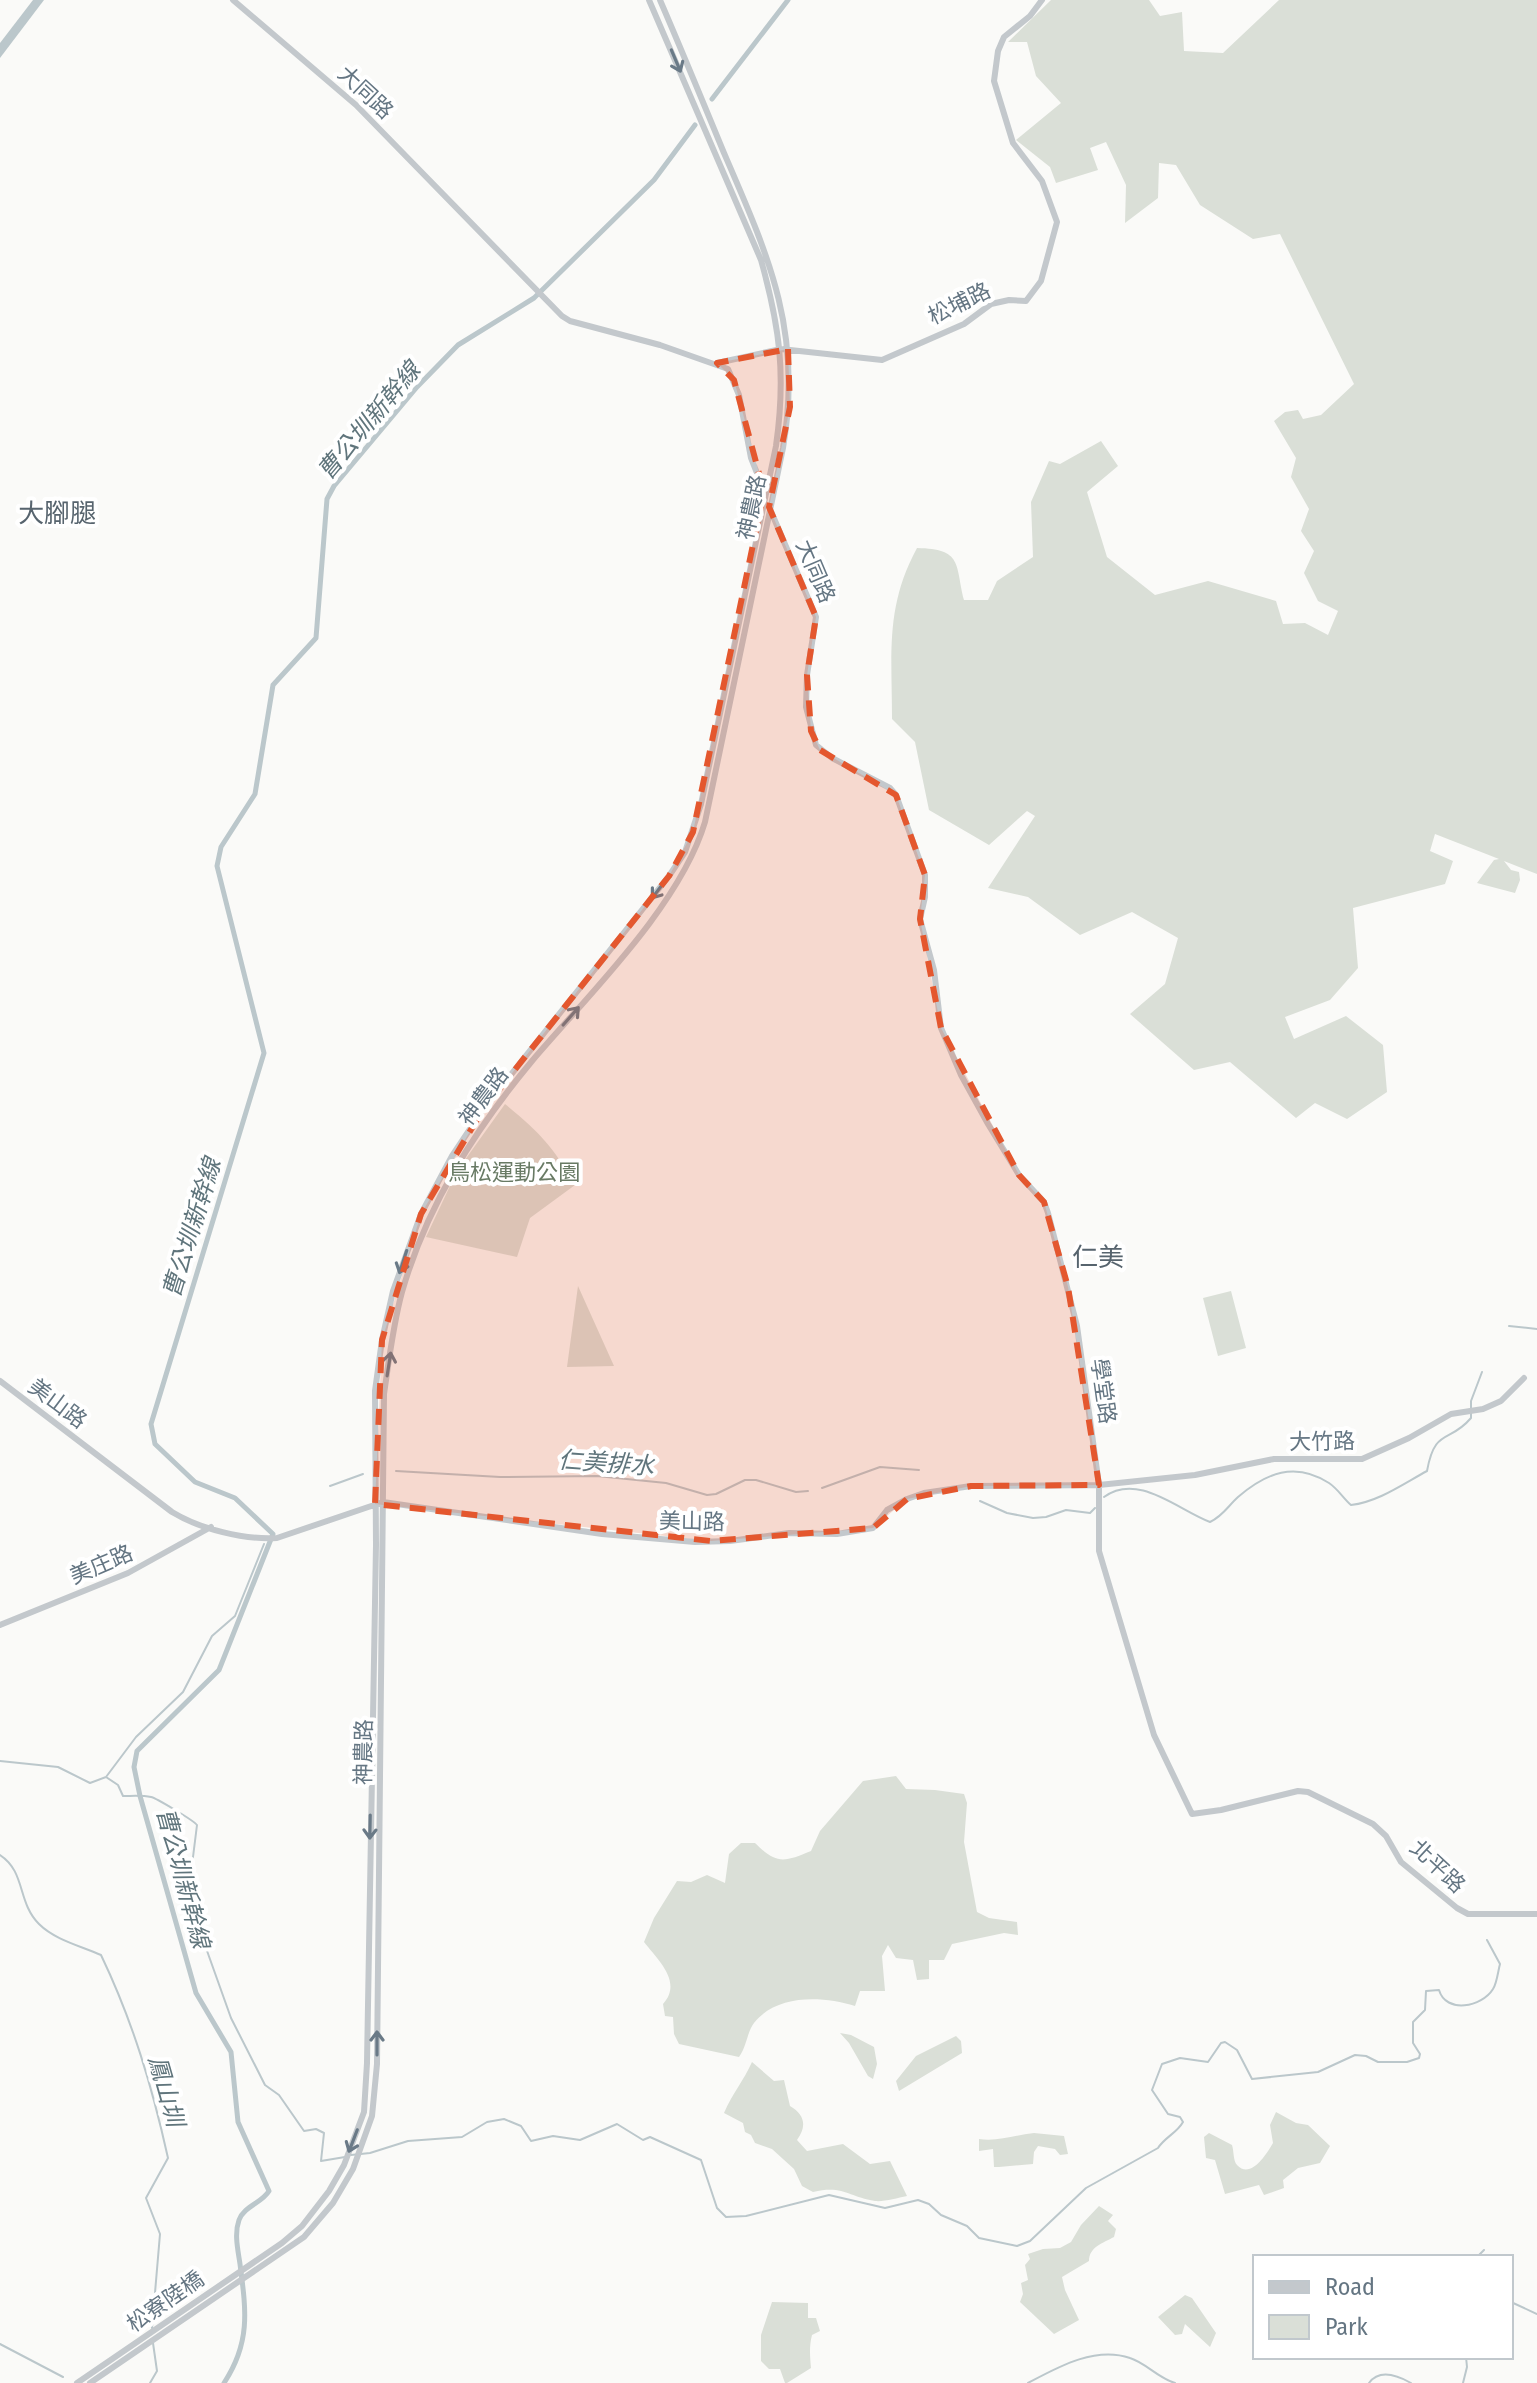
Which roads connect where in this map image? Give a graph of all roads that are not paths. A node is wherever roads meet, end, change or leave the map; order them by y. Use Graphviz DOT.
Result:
graph roads {
  1 [pos="233,0"];
  2 [pos="649,0"];
  3 [pos="660,0"];
  4 [pos="1042,0"];
  5 [pos="785,349"];
  6 [pos="717,363"];
  7 [pos="764,492"];
  8 [pos="769,507"];
  9 [pos="936,990"];
  10 [pos="1524,1378"];
  11 [pos="0,1381"];
  12 [pos="1099,1485"];
  13 [pos="379,1503"];
  14 [pos="211,1527"];
  15 [pos="0,1625"];
  16 [pos="1192,1814"];
  17 [pos="1537,1914"];
  18 [pos="275,2251"];
  19 [pos="77,2383"];
  20 [pos="90,2383"];
  1 -- 6 [label="street, 大同路"];
  2 -- 5 [label="street, 神農路, one-way"];
  3 -- 5 [label="street, 神農路"];
  4 -- 5 [label="street, 松埔路"];
  5 -- 6 [label="street, 松埔路"];
  5 -- 7 [label="street, 神農路"];
  5 -- 8 [label="street, 神農路"];
  6 -- 7 [label="street, 大同路"];
  7 -- 8 [label="street, 大同路"];
  7 -- 13 [label="street, 神農路, one-way"];
  8 -- 9 [label="street, 大同路"];
  13 -- 8 [label="street, 神農路, one-way"];
  9 -- 12 [label="street, 學堂路"];
  10 -- 12 [label="street, 大竹路"];
  11 -- 14 [label="street, 美山路"];
  12 -- 13 [label="street, 美山路"];
  12 -- 16 [label="street, 學堂路"];
  13 -- 14 [label="street, 美山路"];
  13 -- 18 [label="street, 神農路"];
  14 -- 15 [label="street, 美庄路"];
  16 -- 17 [label="street, 北平路"];
  18 -- 19 [label="street, 松寮陸橋"];
  18 -- 20 [label="street, 松寮陸橋"];
}
